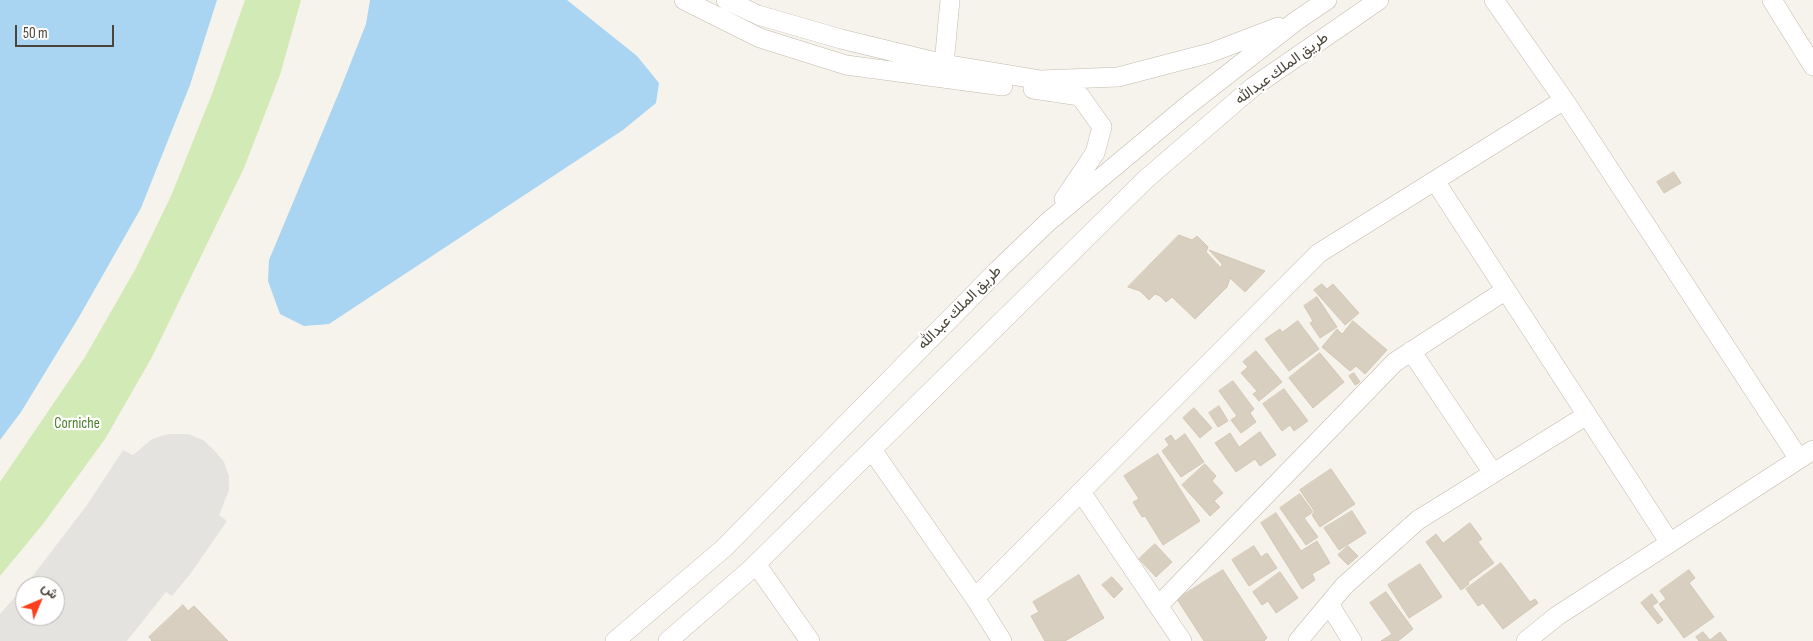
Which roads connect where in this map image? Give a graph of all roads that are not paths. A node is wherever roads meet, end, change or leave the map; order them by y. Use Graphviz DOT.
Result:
graph roads {
  1 [pos="684,0"];
  2 [pos="726,0"];
  3 [pos="950,0"];
  4 [pos="1327,0"];
  5 [pos="1379,0"];
  6 [pos="1494,0"];
  7 [pos="1772,0"];
  8 [pos="1296,21"];
  9 [pos="1813,66"];
  10 [pos="950,70"];
  11 [pos="1564,100"];
  12 [pos="1435,181"];
  13 [pos="1048,222"];
  14 [pos="1506,290"];
  15 [pos="1412,351"];
  16 [pos="1587,415"];
  17 [pos="872,450"];
  18 [pos="1806,454"];
  19 [pos="1493,473"];
  20 [pos="1081,492"];
  21 [pos="1670,542"];
  22 [pos="756,564"];
  23 [pos="975,598"];
  24 [pos="1329,604"];
  25 [pos="1158,606"];
  26 [pos="615,641"];
  27 [pos="668,641"];
  28 [pos="810,641"];
  29 [pos="1002,641"];
  30 [pos="1182,641"];
  31 [pos="1298,641"];
  32 [pos="1352,641"];
  33 [pos="1526,641"];
  1 -- 10 [label="street"];
  2 -- 10 [label="street"];
  3 -- 10 [label="street"];
  4 -- 8 [label="street, طريق الملك عبدالله"];
  5 -- 17 [label="street, طريق الملك عبدالله"];
  6 -- 11 [label="street"];
  7 -- 9 [label="street"];
  8 -- 10 [label="street"];
  8 -- 13 [label="street, طريق الملك عبدالله"];
  10 -- 13 [label="street"];
  11 -- 12 [label="street"];
  11 -- 18 [label="street"];
  12 -- 14 [label="street"];
  12 -- 20 [label="street"];
  13 -- 26 [label="street, طريق الملك عبدالله"];
  14 -- 15 [label="street"];
  14 -- 16 [label="street"];
  15 -- 19 [label="street"];
  15 -- 25 [label="street"];
  16 -- 19 [label="street"];
  16 -- 21 [label="street"];
  17 -- 22 [label="street, طريق الملك عبدالله"];
  17 -- 23 [label="street"];
  18 -- 21 [label="street"];
  19 -- 24 [label="street"];
  20 -- 23 [label="street"];
  20 -- 25 [label="street"];
  21 -- 33 [label="street"];
  22 -- 27 [label="street, طريق الملك عبدالله"];
  22 -- 28 [label="street"];
  23 -- 29 [label="street"];
  24 -- 31 [label="street"];
  24 -- 32 [label="street"];
  25 -- 30 [label="street"];
}
